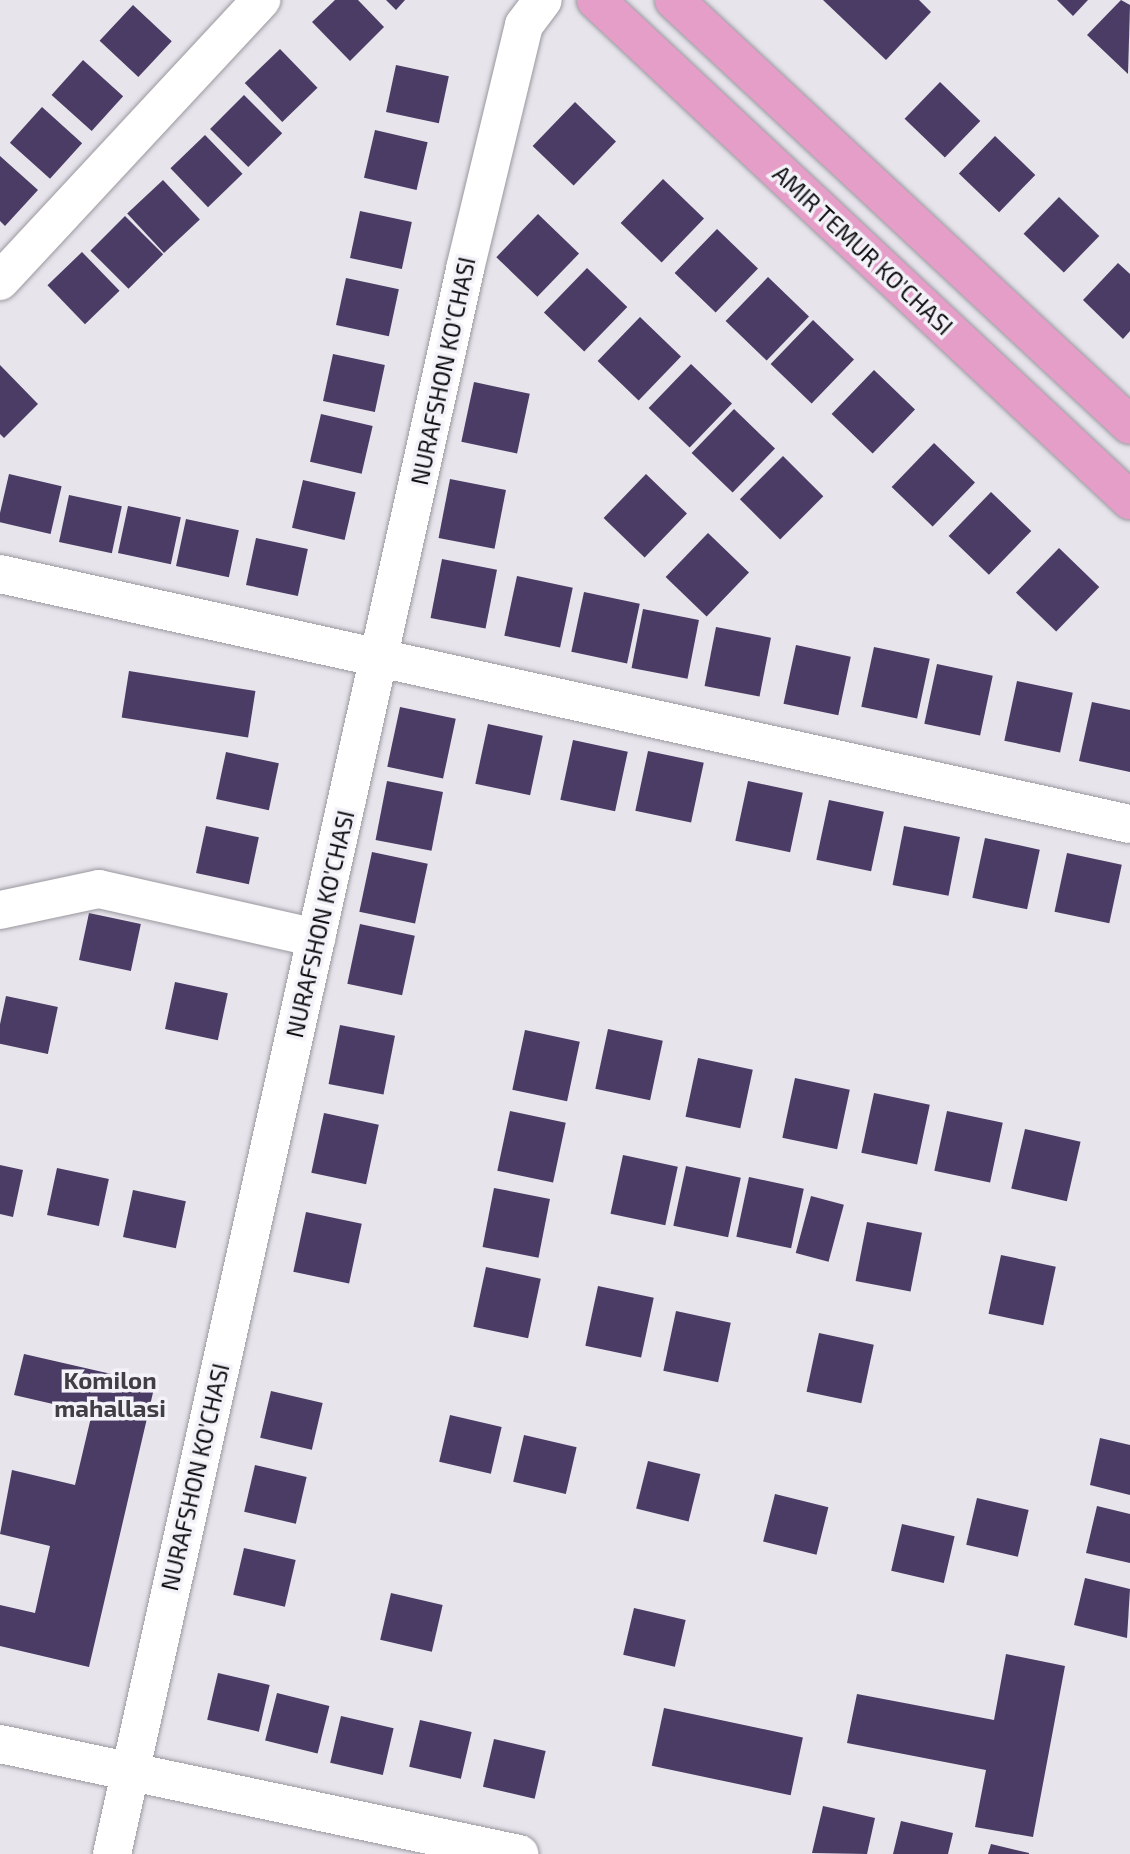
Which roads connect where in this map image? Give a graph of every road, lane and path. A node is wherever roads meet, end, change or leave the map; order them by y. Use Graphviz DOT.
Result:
graph roads {
  1 [pos="261,0"];
  2 [pos="542,0"];
  3 [pos="596,0"];
  4 [pos="674,0"];
  5 [pos="0,281"];
  6 [pos="1130,425"];
  7 [pos="1130,500"];
  8 [pos="0,574"];
  9 [pos="381,656"];
  10 [pos="1130,824"];
  11 [pos="0,910"];
  12 [pos="317,938"];
  13 [pos="0,1744"];
  14 [pos="129,1773"];
  15 [pos="112,1854"];
  16 [pos="519,1854"];
  1 -- 5 [label="street"];
  2 -- 9 [label="street, NURAFSHON KO'CHASI"];
  3 -- 7 [label="main road, AMIR TEMUR KO'CHASI"];
  4 -- 6 [label="main road"];
  8 -- 9 [label="street"];
  9 -- 10 [label="street"];
  9 -- 12 [label="street, NURAFSHON KO'CHASI"];
  11 -- 12 [label="street"];
  12 -- 14 [label="street, NURAFSHON KO'CHASI"];
  13 -- 14 [label="street"];
  14 -- 15 [label="street, NURAFSHON KO'CHASI"];
  14 -- 16 [label="street"];
}
